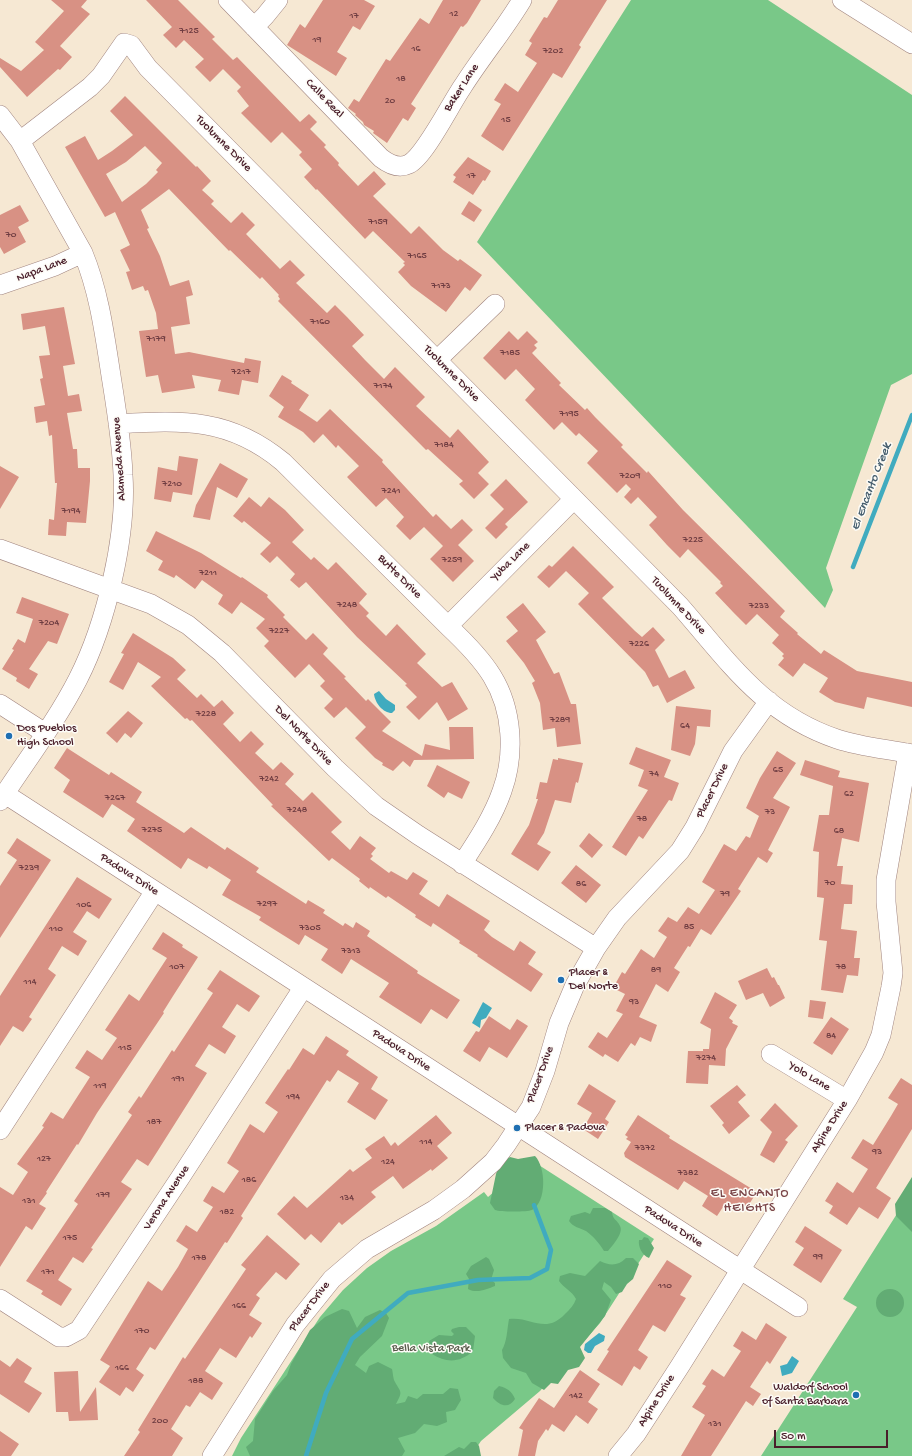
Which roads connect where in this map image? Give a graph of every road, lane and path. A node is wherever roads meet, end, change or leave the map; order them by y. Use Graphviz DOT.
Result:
graph roads {
  1 [pos="228,0"];
  2 [pos="278,0"];
  3 [pos="522,0"];
  4 [pos="842,0"];
  5 [pos="254,27"];
  6 [pos="912,44"];
  7 [pos="0,115"];
  8 [pos="20,141"];
  9 [pos="396,166"];
  10 [pos="83,253"];
  11 [pos="0,285"];
  12 [pos="495,304"];
  13 [pos="437,360"];
  14 [pos="118,424"];
  15 [pos="574,499"];
  16 [pos="0,550"];
  17 [pos="109,589"];
  18 [pos="448,626"];
  19 [pos="769,701"];
  20 [pos="0,704"];
  21 [pos="44,733"];
  22 [pos="910,753"];
  23 [pos="2,798"];
  24 [pos="462,864"];
  25 [pos="155,891"];
  26 [pos="596,948"];
  27 [pos="304,988"];
  28 [pos="772,1054"];
  29 [pos="847,1100"];
  30 [pos="518,1127"];
  31 [pos="0,1130"];
  32 [pos="740,1270"];
  33 [pos="0,1300"];
  34 [pos="798,1307"];
  35 [pos="213,1455"];
  36 [pos="618,1456"];
  1 -- 5 [label="street, Calle Real"];
  2 -- 5 [label="street"];
  3 -- 9 [label="street, Baker Lane"];
  4 -- 6 [label="street"];
  5 -- 9 [label="street, Calle Real"];
  7 -- 8 [label="street, Alameda Avenue"];
  8 -- 10 [label="street, Alameda Avenue"];
  8 -- 13 [label="street, Tuolumne Drive"];
  10 -- 11 [label="street, Napa Lane"];
  10 -- 14 [label="street, Alameda Avenue"];
  12 -- 13 [label="street"];
  13 -- 15 [label="street, Tuolumne Drive"];
  14 -- 17 [label="street, Alameda Avenue"];
  14 -- 18 [label="street, Butte Drive"];
  15 -- 18 [label="street, Yuba Lane"];
  15 -- 19 [label="street, Tuolumne Drive"];
  16 -- 17 [label="street, Del Norte Drive"];
  17 -- 21 [label="street, Alameda Avenue"];
  17 -- 24 [label="street, Del Norte Drive"];
  18 -- 24 [label="street, Butte Drive"];
  19 -- 22 [label="street, Tuolumne Drive"];
  19 -- 26 [label="street, Placer Drive"];
  20 -- 21 [label="street"];
  21 -- 23 [label="street, Alameda Avenue"];
  22 -- 29 [label="street, Alpine Drive"];
  23 -- 25 [label="street, Padova Drive"];
  24 -- 26 [label="street, Del Norte Drive"];
  25 -- 27 [label="street, Padova Drive"];
  25 -- 31 [label="street"];
  26 -- 30 [label="street, Placer Drive"];
  27 -- 30 [label="street, Padova Drive"];
  27 -- 33 [label="street, Verona Avenue"];
  28 -- 29 [label="street, Yolo Lane"];
  29 -- 32 [label="street, Alpine Drive"];
  30 -- 32 [label="street, Padova Drive"];
  30 -- 35 [label="street, Placer Drive"];
  32 -- 34 [label="street, Padova Drive"];
  32 -- 36 [label="street, Alpine Drive"];
}
